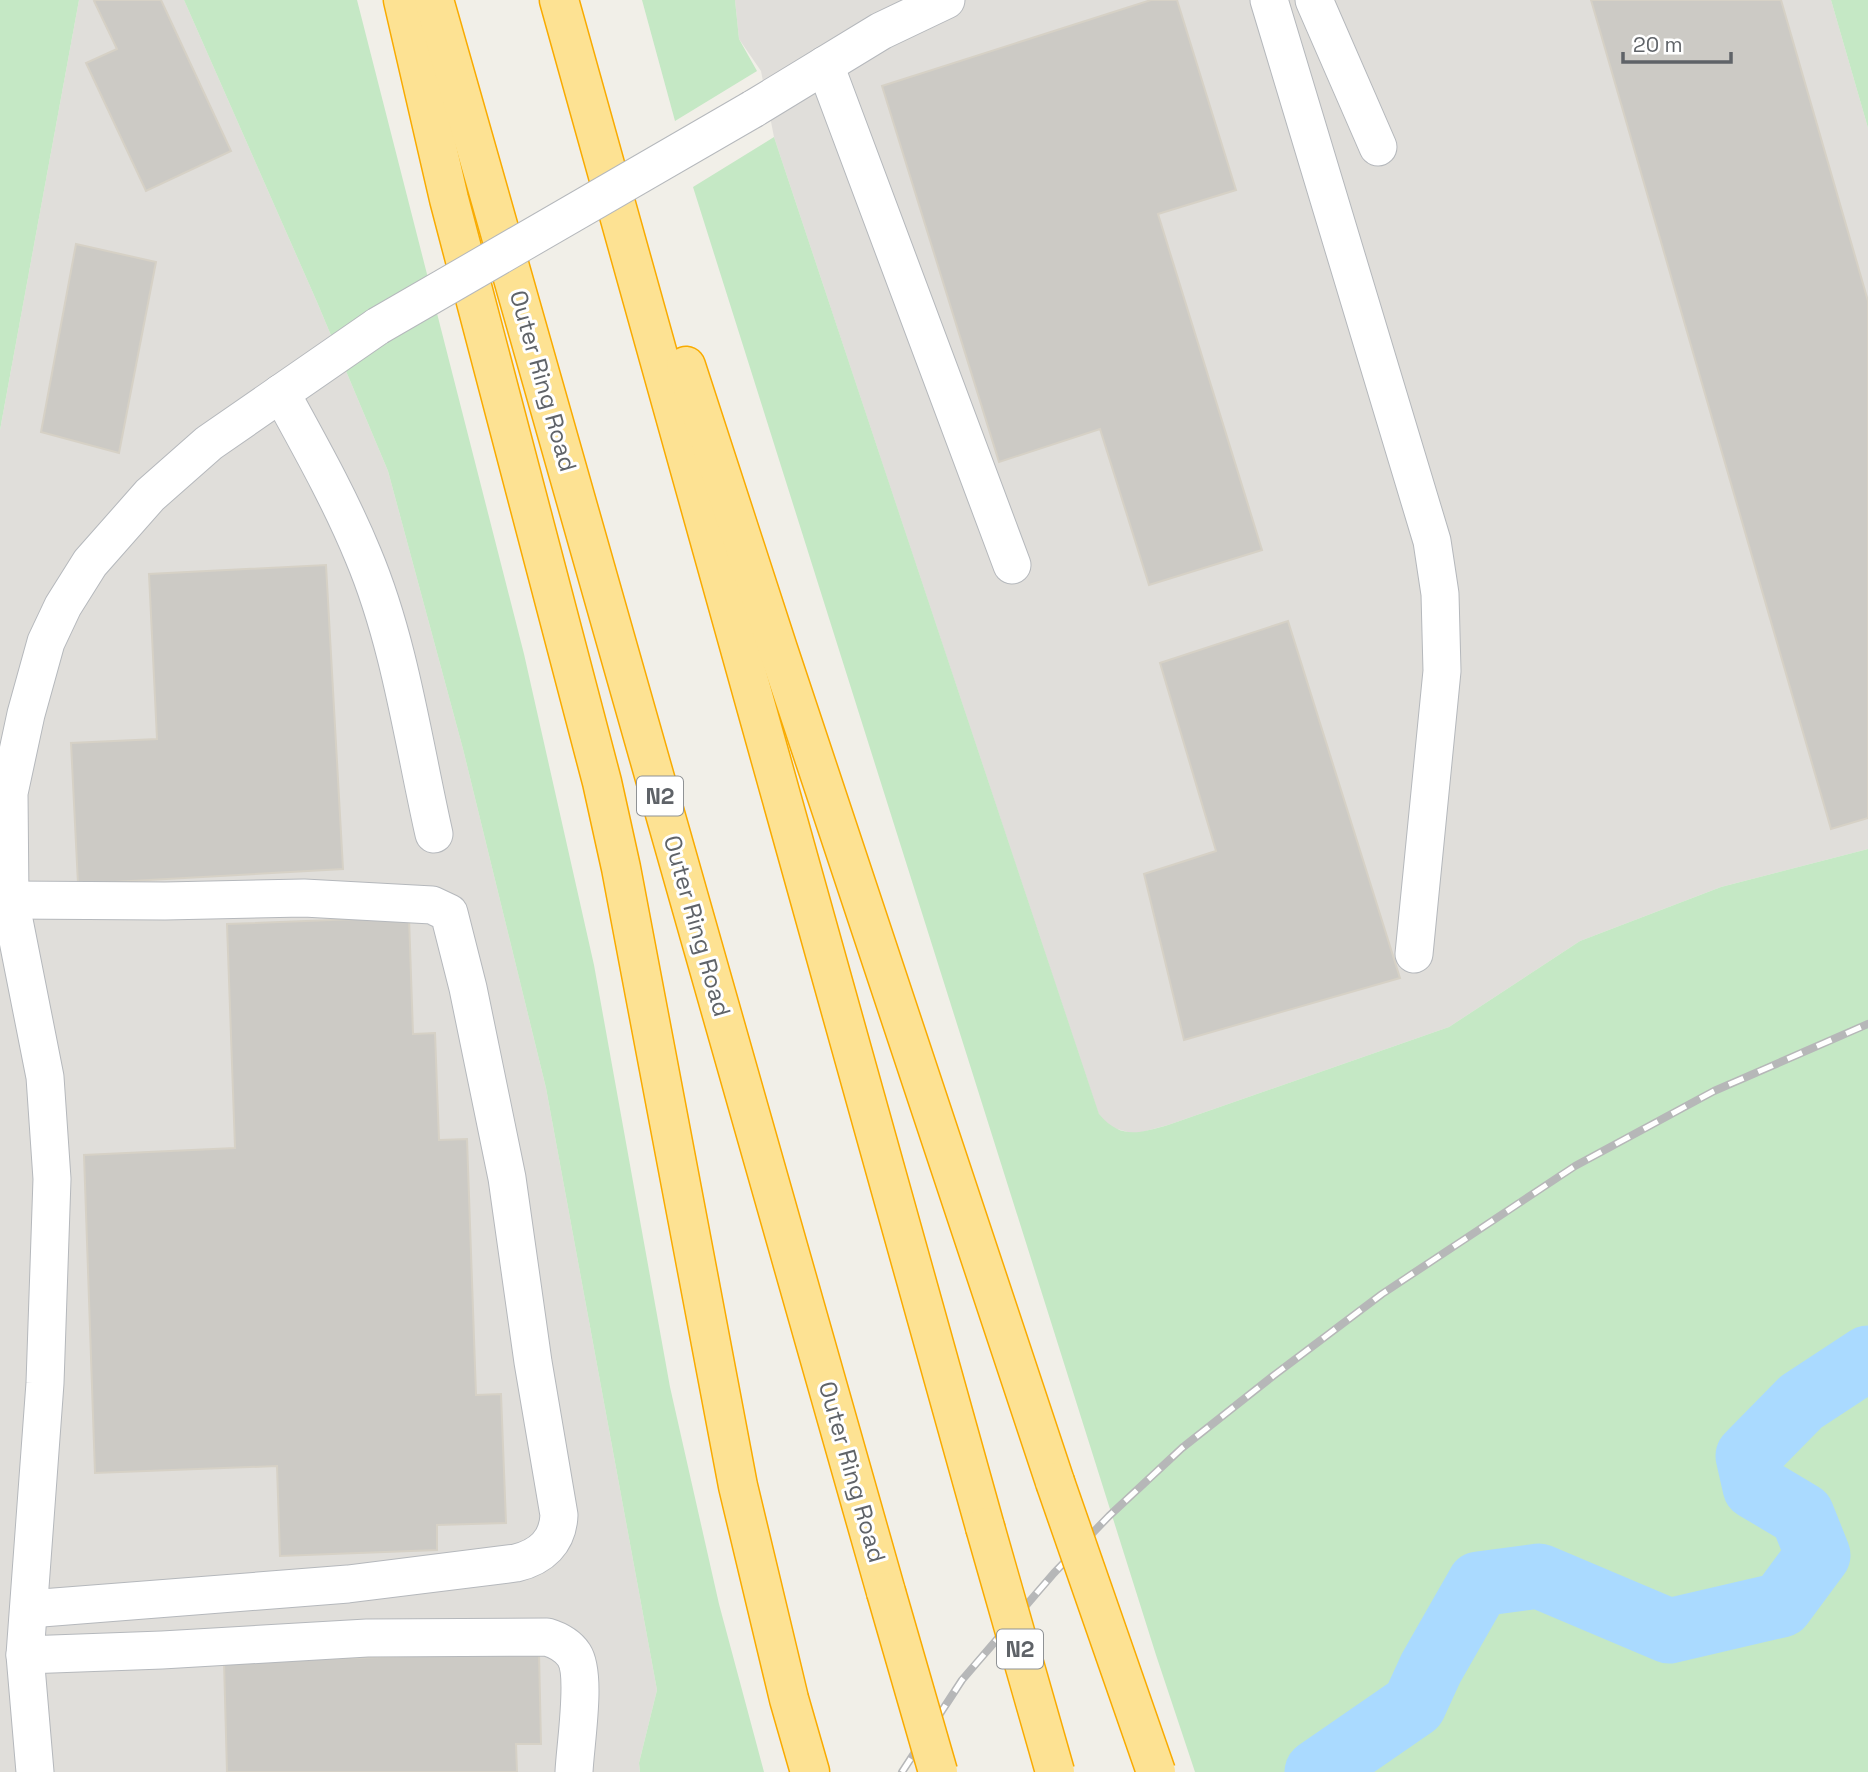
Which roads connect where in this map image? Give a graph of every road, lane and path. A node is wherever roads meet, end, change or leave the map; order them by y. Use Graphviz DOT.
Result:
graph roads {
  1 [pos="403,0"];
  2 [pos="435,0"];
  3 [pos="559,0"];
  4 [pos="573,0"];
  5 [pos="946,0"];
  6 [pos="1269,0"];
  7 [pos="1314,0"];
  8 [pos="825,65"];
  9 [pos="1378,147"];
  10 [pos="281,393"];
  11 [pos="1012,565"];
  12 [pos="433,834"];
  13 [pos="10,900"];
  14 [pos="1415,954"];
  15 [pos="29,1609"];
  16 [pos="25,1655"];
  17 [pos="35,1772"];
  18 [pos="574,1772"];
  19 [pos="810,1772"];
  20 [pos="938,1772"];
  21 [pos="1055,1772"];
  22 [pos="1156,1772"];
  1 -- 19 [label="highway"];
  2 -- 20 [label="highway, Outer Ring Road / N2, bridge"];
  3 -- 21 [label="highway, N2, bridge"];
  4 -- 22 [label="highway, bridge"];
  5 -- 8 [label="lane"];
  6 -- 14 [label="lane"];
  7 -- 9 [label="lane"];
  8 -- 10 [label="lane, bridge"];
  8 -- 11 [label="lane"];
  10 -- 12 [label="lane"];
  10 -- 13 [label="lane"];
  13 -- 15 [label="lane"];
  13 -- 15 [label="lane"];
  15 -- 16 [label="lane"];
  16 -- 17 [label="lane"];
  16 -- 18 [label="lane"];
}
